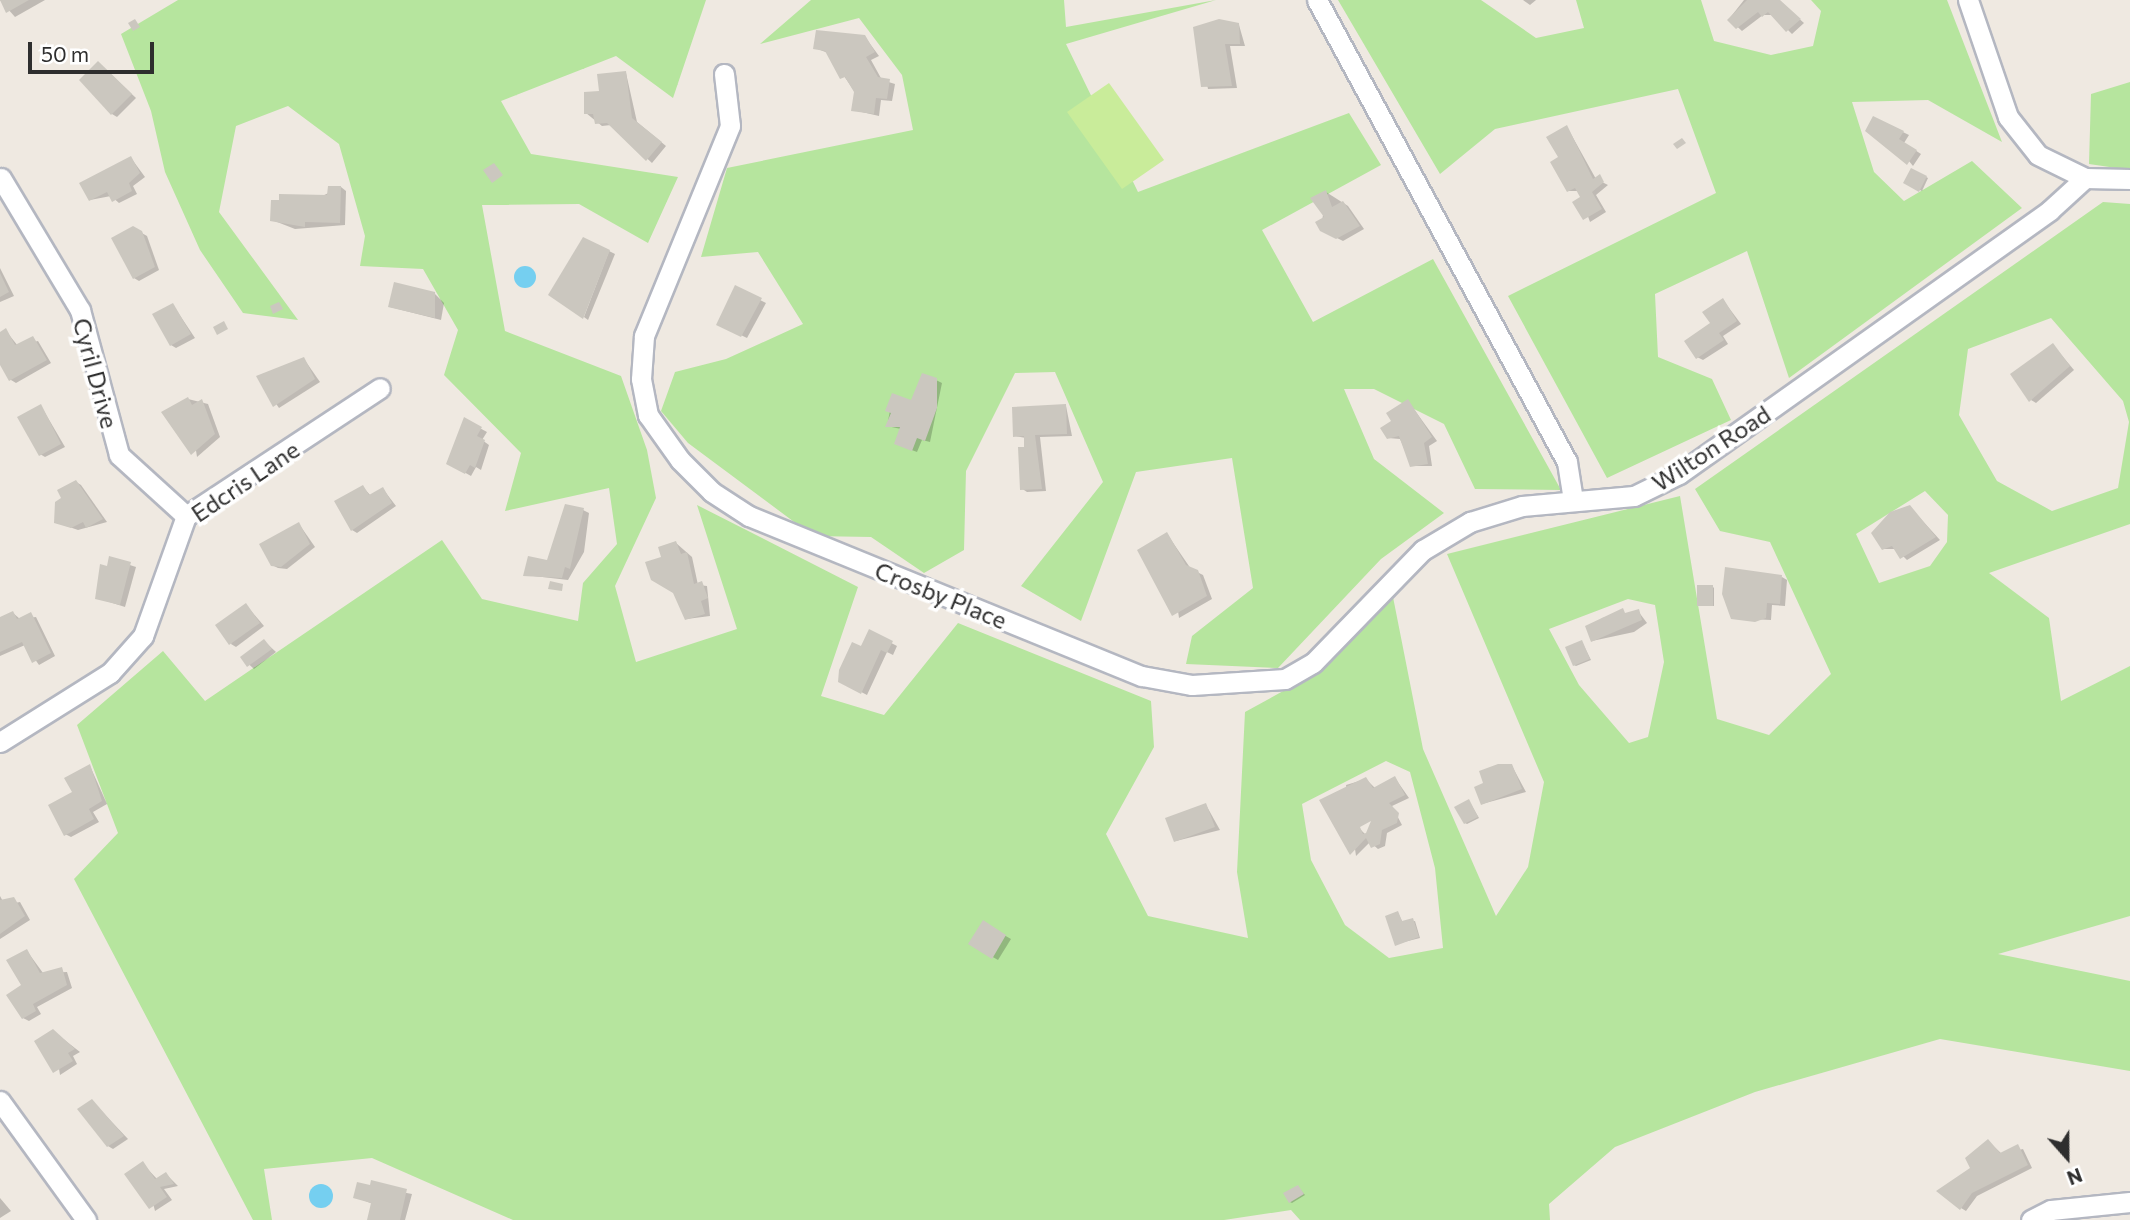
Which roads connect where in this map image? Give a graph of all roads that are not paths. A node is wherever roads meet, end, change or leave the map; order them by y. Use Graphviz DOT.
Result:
graph roads {
  1 [pos="1317,0"];
  2 [pos="1968,0"];
  3 [pos="724,74"];
  4 [pos="1,178"];
  5 [pos="2085,178"];
  6 [pos="2130,179"];
  7 [pos="380,388"];
  8 [pos="1573,499"];
  9 [pos="186,516"];
  10 [pos="0,742"];
  11 [pos="0,1101"];
  12 [pos="2130,1202"];
  13 [pos="86,1220"];
  14 [pos="2031,1220"];
  1 -- 8 [label="street"];
  2 -- 5 [label="street"];
  3 -- 8 [label="street, Crosby Place"];
  4 -- 9 [label="street, Cyril Drive"];
  5 -- 6 [label="street"];
  5 -- 8 [label="street, Wilton Road"];
  7 -- 9 [label="street, Edcris Lane"];
  9 -- 10 [label="street, Edcris Lane"];
  11 -- 13 [label="street"];
  12 -- 14 [label="street"];
}
